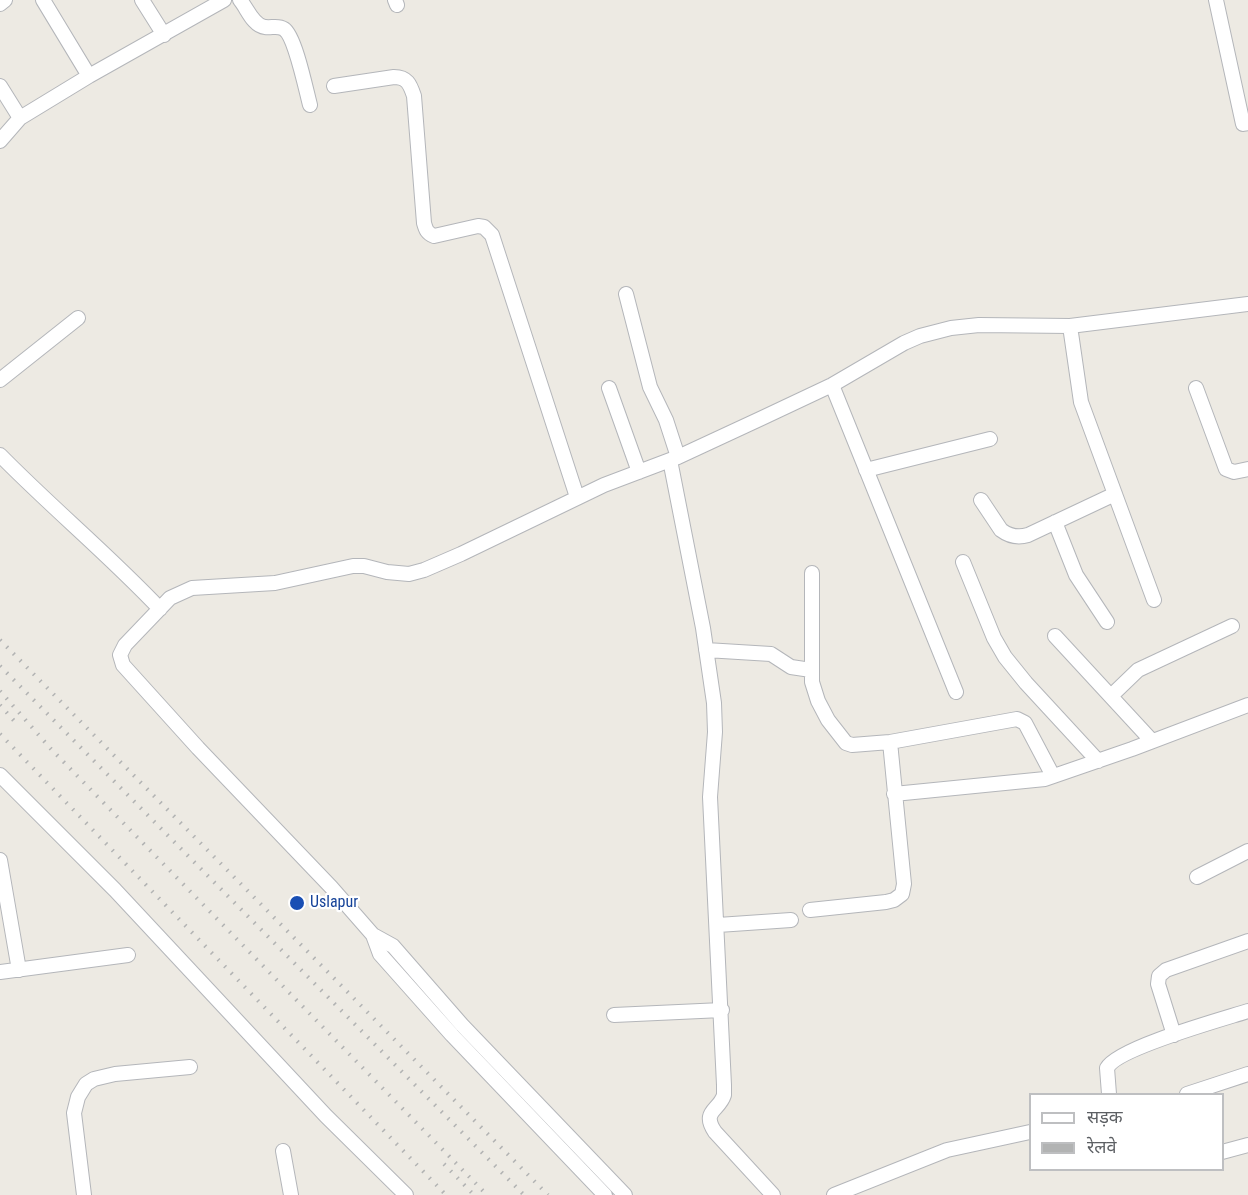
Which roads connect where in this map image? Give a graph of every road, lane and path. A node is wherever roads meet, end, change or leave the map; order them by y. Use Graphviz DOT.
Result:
graph roads {
  1 [pos="6,0"];
  2 [pos="43,0"];
  3 [pos="142,0"];
  4 [pos="224,0"];
  5 [pos="240,0"];
  6 [pos="1216,0"];
  7 [pos="0,4"];
  8 [pos="164,35"];
  9 [pos="89,76"];
  10 [pos="0,86"];
  11 [pos="334,86"];
  12 [pos="310,105"];
  13 [pos="20,118"];
  14 [pos="1248,123"];
  15 [pos="0,141"];
  16 [pos="626,294"];
  17 [pos="1248,304"];
  18 [pos="78,318"];
  19 [pos="1071,326"];
  20 [pos="0,380"];
  21 [pos="832,384"];
  22 [pos="609,388"];
  23 [pos="1196,388"];
  24 [pos="990,439"];
  25 [pos="0,455"];
  26 [pos="674,458"];
  27 [pos="1248,469"];
  28 [pos="866,470"];
  29 [pos="639,472"];
  30 [pos="1115,494"];
  31 [pos="577,497"];
  32 [pos="981,500"];
  33 [pos="1055,522"];
  34 [pos="963,562"];
  35 [pos="812,573"];
  36 [pos="1154,600"];
  37 [pos="165,604"];
  38 [pos="1107,622"];
  39 [pos="1232,626"];
  40 [pos="1055,636"];
  41 [pos="706,650"];
  42 [pos="811,670"];
  43 [pos="956,692"];
  44 [pos="1111,696"];
  45 [pos="1248,705"];
  46 [pos="1152,741"];
  47 [pos="890,742"];
  48 [pos="1098,761"];
  49 [pos="0,776"];
  50 [pos="1053,776"];
  51 [pos="894,794"];
  52 [pos="1248,851"];
  53 [pos="0,860"];
  54 [pos="1197,877"];
  55 [pos="810,910"];
  56 [pos="792,920"];
  57 [pos="718,925"];
  58 [pos="373,935"];
  59 [pos="1248,941"];
  60 [pos="128,955"];
  61 [pos="19,970"];
  62 [pos="0,972"];
  63 [pos="722,1010"];
  64 [pos="1248,1011"];
  65 [pos="614,1015"];
  66 [pos="462,1025"];
  67 [pos="452,1035"];
  68 [pos="1174,1035"];
  69 [pos="190,1067"];
  70 [pos="1248,1074"];
  71 [pos="1109,1093"];
  72 [pos="1193,1093"];
  73 [pos="1029,1132"];
  74 [pos="1248,1145"];
  75 [pos="283,1151"];
  76 [pos="1224,1151"];
  77 [pos="84,1195"];
  78 [pos="291,1195"];
  79 [pos="406,1195"];
  80 [pos="605,1195"];
  81 [pos="625,1195"];
  82 [pos="773,1195"];
  83 [pos="834,1195"];
  1 -- 7 [label="street"];
  2 -- 9 [label="street"];
  3 -- 8 [label="street"];
  4 -- 8 [label="street"];
  5 -- 12 [label="street"];
  6 -- 14 [label="street"];
  8 -- 9 [label="street"];
  9 -- 13 [label="street"];
  10 -- 13 [label="street"];
  11 -- 31 [label="street"];
  13 -- 15 [label="street"];
  16 -- 26 [label="street"];
  17 -- 19 [label="street"];
  18 -- 20 [label="street"];
  19 -- 21 [label="street"];
  19 -- 30 [label="street"];
  21 -- 26 [label="street"];
  21 -- 28 [label="street"];
  22 -- 29 [label="street"];
  23 -- 27 [label="street"];
  24 -- 28 [label="street"];
  25 -- 37 [label="street"];
  26 -- 29 [label="street"];
  26 -- 41 [label="street"];
  28 -- 43 [label="street"];
  29 -- 31 [label="street"];
  30 -- 33 [label="street"];
  30 -- 36 [label="street"];
  31 -- 37 [label="street"];
  32 -- 33 [label="street"];
  33 -- 38 [label="street"];
  34 -- 48 [label="street"];
  35 -- 42 [label="street"];
  37 -- 58 [label="street"];
  39 -- 44 [label="street"];
  40 -- 44 [label="street"];
  41 -- 42 [label="street"];
  41 -- 57 [label="street"];
  42 -- 47 [label="street"];
  44 -- 46 [label="street"];
  45 -- 46 [label="street"];
  46 -- 48 [label="street"];
  47 -- 50 [label="street"];
  47 -- 51 [label="street"];
  48 -- 50 [label="street"];
  49 -- 79 [label="street"];
  50 -- 51 [label="street"];
  51 -- 55 [label="street"];
  52 -- 54 [label="street"];
  53 -- 61 [label="street"];
  56 -- 57 [label="street"];
  57 -- 63 [label="street"];
  58 -- 66 [label="street"];
  58 -- 67 [label="street"];
  59 -- 68 [label="street"];
  60 -- 61 [label="street"];
  61 -- 62 [label="street"];
  63 -- 65 [label="street"];
  63 -- 82 [label="street"];
  64 -- 68 [label="street"];
  66 -- 67 [label="street"];
  66 -- 81 [label="street"];
  67 -- 80 [label="street"];
  68 -- 71 [label="street"];
  69 -- 77 [label="street"];
  70 -- 72 [label="street"];
  73 -- 83 [label="street"];
  74 -- 76 [label="street"];
  75 -- 78 [label="street"];
}
